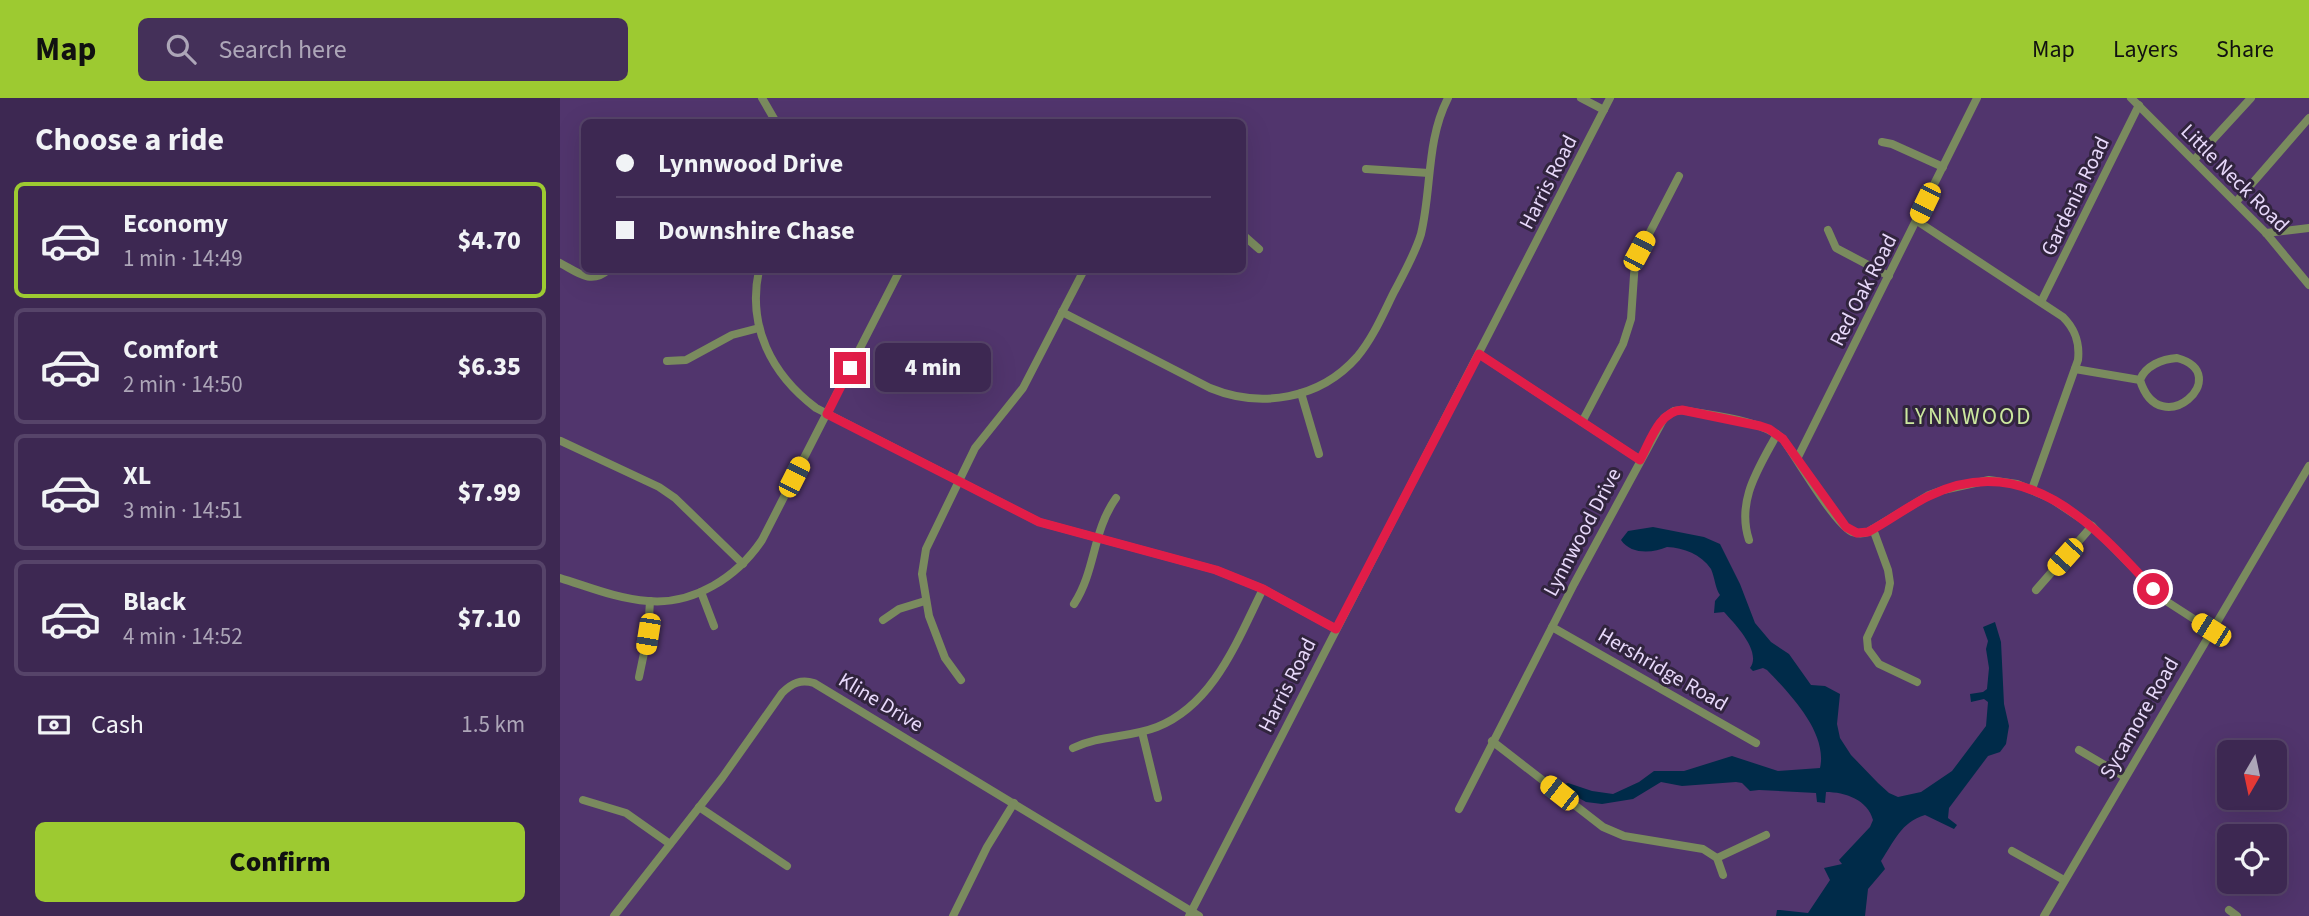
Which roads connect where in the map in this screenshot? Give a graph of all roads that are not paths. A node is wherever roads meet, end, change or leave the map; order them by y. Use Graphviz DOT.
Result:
graph roads {
  1 [pos="762,98"];
  2 [pos="1448,98"];
  3 [pos="1581,98"];
  4 [pos="1610,98"];
  5 [pos="1977,98"];
  6 [pos="2131,98"];
  7 [pos="2251,98"];
  8 [pos="2139,105"];
  9 [pos="1604,110"];
  10 [pos="2309,118"];
  11 [pos="774,119"];
  12 [pos="1882,142"];
  13 [pos="2194,160"];
  14 [pos="1943,167"];
  15 [pos="1366,169"];
  16 [pos="1429,173"];
  17 [pos="1679,176"];
  18 [pos="2235,202"];
  19 [pos="1917,221"];
  20 [pos="2309,228"];
  21 [pos="1828,230"];
  22 [pos="2266,233"];
  23 [pos="1246,238"];
  24 [pos="1259,249"];
  25 [pos="560,263"];
  26 [pos="604,273"];
  27 [pos="759,273"];
  28 [pos="898,273"];
  29 [pos="1082,273"];
  30 [pos="1889,276"];
  31 [pos="2309,285"];
  32 [pos="2041,302"];
  33 [pos="1062,312"];
  34 [pos="759,328"];
  35 [pos="1479,354"];
  36 [pos="667,361"];
  37 [pos="2076,369"];
  38 [pos="2140,380"];
  39 [pos="1301,393"];
  40 [pos="827,414"];
  41 [pos="1582,422"];
  42 [pos="1777,434"];
  43 [pos="561,441"];
  44 [pos="1319,454"];
  45 [pos="1797,458"];
  46 [pos="1640,460"];
  47 [pos="2309,466"];
  48 [pos="958,482"];
  49 [pos="2032,489"];
  50 [pos="1116,498"];
  51 [pos="2092,526"];
  52 [pos="1874,530"];
  53 [pos="1096,538"];
  54 [pos="1749,540"];
  55 [pos="743,564"];
  56 [pos="560,578"];
  57 [pos="1263,589"];
  58 [pos="2036,590"];
  59 [pos="701,592"];
  60 [pos="650,601"];
  61 [pos="925,601"];
  62 [pos="1074,604"];
  63 [pos="883,620"];
  64 [pos="714,626"];
  65 [pos="1552,627"];
  66 [pos="1336,629"];
  67 [pos="2211,630"];
  68 [pos="639,677"];
  69 [pos="961,680"];
  70 [pos="1917,682"];
  71 [pos="1142,732"];
  72 [pos="1492,741"];
  73 [pos="1756,743"];
  74 [pos="1073,748"];
  75 [pos="2079,750"];
  76 [pos="2125,777"];
  77 [pos="1158,798"];
  78 [pos="583,800"];
  79 [pos="1014,803"];
  80 [pos="699,807"];
  81 [pos="1459,809"];
  82 [pos="1766,835"];
  83 [pos="670,844"];
  84 [pos="2012,851"];
  85 [pos="1717,858"];
  86 [pos="787,866"];
  87 [pos="1723,875"];
  88 [pos="2064,880"];
  89 [pos="1193,915"];
  90 [pos="614,916"];
  91 [pos="953,916"];
  92 [pos="2045,916"];
  1 -- 11 [label="street"];
  2 -- 16 [label="street"];
  3 -- 9 [label="street"];
  4 -- 9 [label="street, Harris Road"];
  5 -- 14 [label="street, Red Oak Road"];
  6 -- 8 [label="street, Little Neck Road"];
  7 -- 13 [label="street"];
  8 -- 13 [label="street, Little Neck Road"];
  8 -- 32 [label="street, Gardenia Road"];
  9 -- 35 [label="street, Harris Road"];
  10 -- 18 [label="street"];
  12 -- 14 [label="street"];
  13 -- 18 [label="street, Little Neck Road"];
  14 -- 19 [label="street, Red Oak Road"];
  15 -- 16 [label="street"];
  16 -- 39 [label="street"];
  17 -- 41 [label="street"];
  18 -- 22 [label="street, Little Neck Road"];
  19 -- 30 [label="street, Red Oak Road"];
  19 -- 32 [label="street"];
  20 -- 22 [label="street"];
  21 -- 30 [label="street"];
  22 -- 31 [label="street, Little Neck Road"];
  23 -- 24 [label="street"];
  25 -- 26 [label="street"];
  27 -- 34 [label="street"];
  28 -- 40 [label="street"];
  29 -- 33 [label="street"];
  30 -- 45 [label="street, Red Oak Road"];
  32 -- 37 [label="street"];
  33 -- 39 [label="street"];
  33 -- 48 [label="street"];
  34 -- 36 [label="street"];
  34 -- 40 [label="street"];
  35 -- 41 [label="street"];
  35 -- 66 [label="street, Harris Road"];
  37 -- 38 [label="street"];
  37 -- 49 [label="street"];
  38 -- 38 [label="street"];
  39 -- 44 [label="street"];
  40 -- 48 [label="street"];
  40 -- 55 [label="street"];
  41 -- 46 [label="street"];
  42 -- 45 [label="street"];
  42 -- 46 [label="street, Lynnwood Drive"];
  42 -- 54 [label="street"];
  43 -- 55 [label="street"];
  45 -- 52 [label="street"];
  46 -- 65 [label="street, Lynnwood Drive"];
  47 -- 67 [label="street, Sycamore Road"];
  48 -- 53 [label="street"];
  48 -- 61 [label="street"];
  49 -- 51 [label="street"];
  49 -- 52 [label="street"];
  50 -- 53 [label="street"];
  51 -- 58 [label="street"];
  51 -- 67 [label="street"];
  52 -- 70 [label="street"];
  53 -- 57 [label="street"];
  53 -- 62 [label="street"];
  55 -- 59 [label="street"];
  56 -- 60 [label="street"];
  57 -- 66 [label="street"];
  57 -- 71 [label="street"];
  59 -- 60 [label="street"];
  59 -- 64 [label="street"];
  60 -- 68 [label="street"];
  61 -- 63 [label="street"];
  61 -- 69 [label="street"];
  65 -- 72 [label="street, Lynnwood Drive"];
  65 -- 73 [label="street, Hershridge Road"];
  66 -- 89 [label="street, Harris Road"];
  67 -- 76 [label="street, Sycamore Road"];
  71 -- 74 [label="street"];
  71 -- 77 [label="street"];
  72 -- 81 [label="street, Lynnwood Drive"];
  72 -- 85 [label="street"];
  75 -- 76 [label="street"];
  76 -- 88 [label="street, Sycamore Road"];
  78 -- 83 [label="street"];
  79 -- 80 [label="street, Kline Drive"];
  79 -- 89 [label="street, Kline Drive"];
  79 -- 91 [label="street"];
  80 -- 83 [label="street, Kline Drive"];
  80 -- 86 [label="street"];
  82 -- 85 [label="street"];
  83 -- 90 [label="street, Kline Drive"];
  84 -- 88 [label="street"];
  85 -- 87 [label="street"];
  88 -- 92 [label="street, Sycamore Road"];
}
